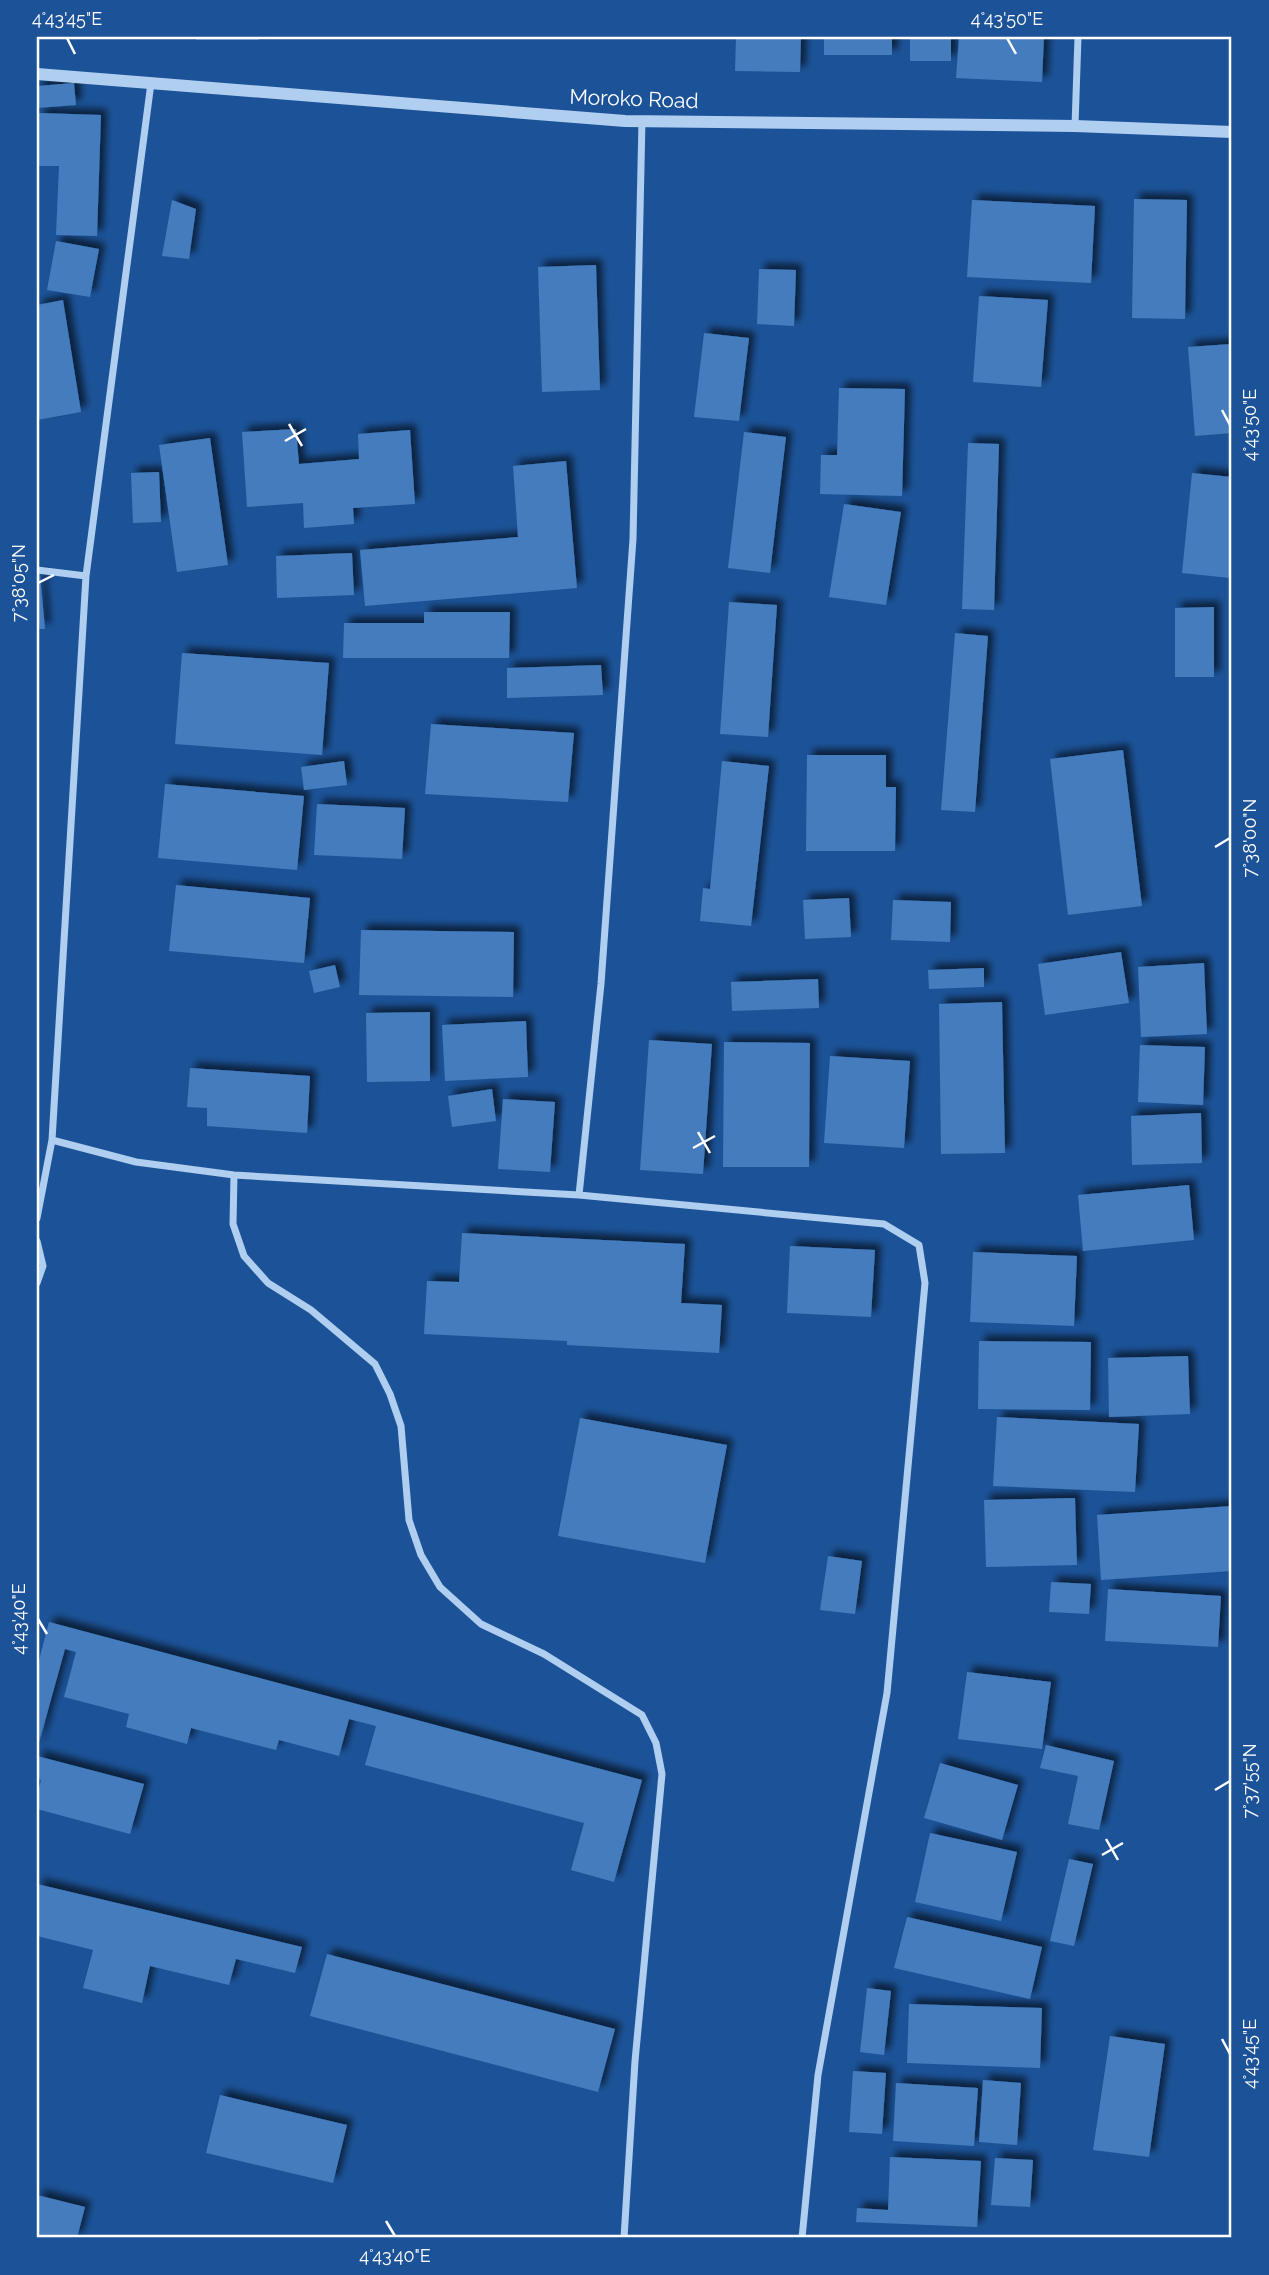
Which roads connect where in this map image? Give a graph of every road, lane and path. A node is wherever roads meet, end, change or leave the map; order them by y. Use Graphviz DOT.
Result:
graph roads {
  1 [pos="1078,37"];
  2 [pos="37,74"];
  3 [pos="151,83"];
  4 [pos="642,120"];
  5 [pos="1075,126"];
  6 [pos="1232,132"];
  7 [pos="37,570"];
  8 [pos="86,576"];
  9 [pos="52,1140"];
  10 [pos="234,1175"];
  11 [pos="579,1195"];
  12 [pos="37,1217"];
  13 [pos="37,1241"];
  14 [pos="37,1283"];
  15 [pos="624,2238"];
  16 [pos="802,2238"];
  1 -- 5 [label="street"];
  2 -- 3 [label="street, Moroko Road"];
  3 -- 4 [label="street, Moroko Road"];
  3 -- 8 [label="street"];
  4 -- 5 [label="street, Moroko Road"];
  4 -- 11 [label="street"];
  5 -- 6 [label="street, Moroko Road"];
  7 -- 8 [label="street"];
  8 -- 9 [label="street"];
  9 -- 10 [label="street"];
  9 -- 12 [label="street"];
  10 -- 11 [label="street"];
  10 -- 15 [label="street"];
  11 -- 16 [label="street"];
  13 -- 14 [label="street"];
}
